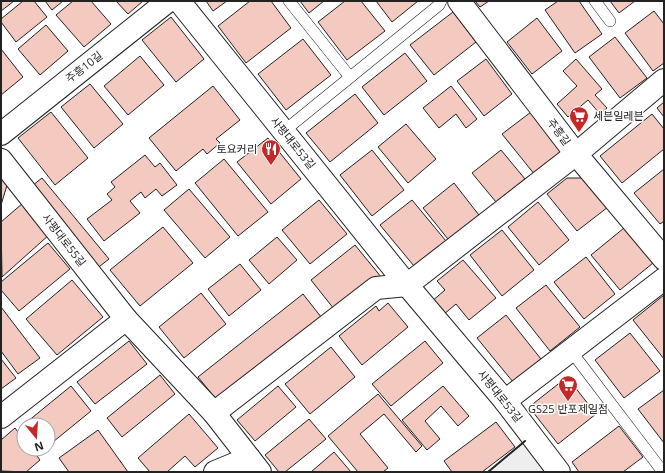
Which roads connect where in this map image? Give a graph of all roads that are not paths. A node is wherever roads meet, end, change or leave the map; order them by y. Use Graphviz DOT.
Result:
graph roads {
  1 [pos="168,1"];
  2 [pos="179,1"];
  3 [pos="289,1"];
  4 [pos="441,1"];
  5 [pos="459,1"];
  6 [pos="595,1"];
  7 [pos="610,21"];
  8 [pos="350,77"];
  9 [pos="664,80"];
  10 [pos="284,131"];
  11 [pos="1,134"];
  12 [pos="576,154"];
  13 [pos="1,160"];
  14 [pos="664,259"];
  15 [pos="664,280"];
  16 [pos="407,285"];
  17 [pos="126,319"];
  18 [pos="571,351"];
  19 [pos="505,401"];
  20 [pos="214,413"];
  21 [pos="1,417"];
  22 [pos="255,465"];
  23 [pos="215,472"];
  24 [pos="559,472"];
  25 [pos="663,472"];
  1 -- 11 [label="street, 주흥10길"];
  2 -- 10 [label="street, 사평대로53길"];
  3 -- 8 [label="lane"];
  4 -- 8 [label="lane"];
  5 -- 12 [label="street, 주흥길"];
  6 -- 7 [label="lane"];
  8 -- 10 [label="lane"];
  9 -- 12 [label="street"];
  10 -- 16 [label="street, 사평대로53길"];
  12 -- 14 [label="street, 주흥길"];
  12 -- 16 [label="street"];
  13 -- 17 [label="street, 사평대로55길"];
  15 -- 18 [label="street"];
  16 -- 19 [label="street, 사평대로53길"];
  16 -- 20 [label="street"];
  17 -- 20 [label="street, 사평대로55길"];
  17 -- 21 [label="street"];
  18 -- 19 [label="street"];
  18 -- 25 [label="lane"];
  19 -- 24 [label="street, 사평대로53길"];
  20 -- 22 [label="street, 사평대로55길"];
  22 -- 23 [label="street, 사평대로55길"];
}
